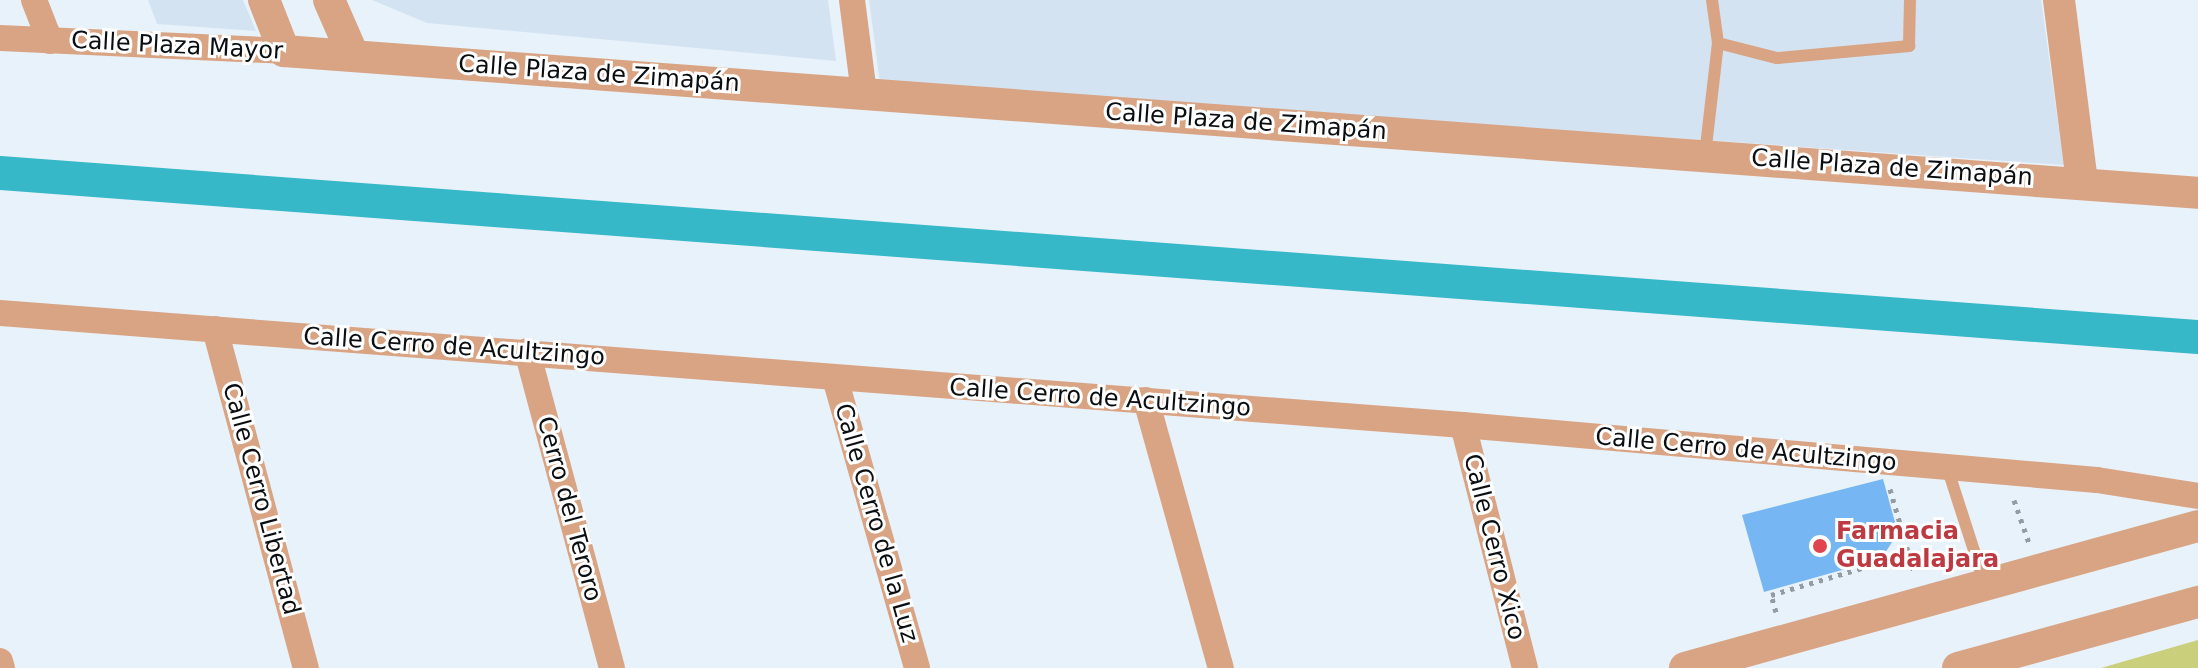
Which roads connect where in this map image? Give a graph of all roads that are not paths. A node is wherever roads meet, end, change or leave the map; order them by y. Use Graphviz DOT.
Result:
graph roads {
  1 [pos="34,0"];
  2 [pos="264,0"];
  3 [pos="329,0"];
  4 [pos="852,0"];
  5 [pos="1712,0"];
  6 [pos="1910,0"];
  7 [pos="2059,0"];
  8 [pos="0,38"];
  9 [pos="50,41"];
  10 [pos="1718,43"];
  11 [pos="284,51"];
  12 [pos="353,55"];
  13 [pos="864,94"];
  14 [pos="1705,155"];
  15 [pos="2082,182"];
  16 [pos="2198,193"];
  17 [pos="0,313"];
  18 [pos="215,329"];
  19 [pos="527,351"];
  20 [pos="835,378"];
  21 [pos="1146,400"];
  22 [pos="1463,425"];
  23 [pos="1947,467"];
  24 [pos="2198,496"];
  25 [pos="2198,526"];
  26 [pos="1985,585"];
  27 [pos="2198,602"];
  28 [pos="1772,652"];
  29 [pos="0,661"];
  30 [pos="2,668"];
  31 [pos="306,668"];
  32 [pos="612,668"];
  33 [pos="917,668"];
  34 [pos="1221,668"];
  35 [pos="1525,668"];
  36 [pos="1685,668"];
  37 [pos="1958,668"];
  1 -- 9 [label="street"];
  2 -- 11 [label="street"];
  3 -- 12 [label="street"];
  4 -- 13 [label="street"];
  5 -- 10 [label="lane"];
  6 -- 10 [label="lane"];
  7 -- 15 [label="street"];
  8 -- 9 [label="street, Calle Plaza Mayor"];
  9 -- 11 [label="street, Calle Plaza Mayor"];
  10 -- 14 [label="lane"];
  11 -- 12 [label="street, Calle Plaza Mayor"];
  12 -- 13 [label="street, Calle Plaza de Zimapán"];
  13 -- 14 [label="street, Calle Plaza de Zimapán"];
  14 -- 15 [label="street, Calle Plaza de Zimapán"];
  15 -- 16 [label="street, Calle Plaza de Zimapán"];
  17 -- 18 [label="street, Calle Cerro de Acultzingo"];
  18 -- 19 [label="street, Calle Cerro de Acultzingo"];
  18 -- 31 [label="street, Calle Cerro Libertad"];
  19 -- 20 [label="street, Calle Cerro de Acultzingo"];
  19 -- 32 [label="street, Cerro del Teroro"];
  20 -- 21 [label="street, Calle Cerro de Acultzingo"];
  20 -- 33 [label="street, Calle Cerro de la Luz"];
  21 -- 22 [label="street, Calle Cerro de Acultzingo"];
  21 -- 34 [label="street"];
  22 -- 23 [label="street, Calle Cerro de Acultzingo"];
  22 -- 35 [label="street, Calle Cerro Xico"];
  23 -- 24 [label="street, Calle Cerro de Acultzingo"];
  23 -- 26 [label="lane"];
  25 -- 26 [label="street"];
  26 -- 28 [label="street"];
  27 -- 37 [label="street"];
  28 -- 36 [label="street"];
  29 -- 30 [label="street"];
}
